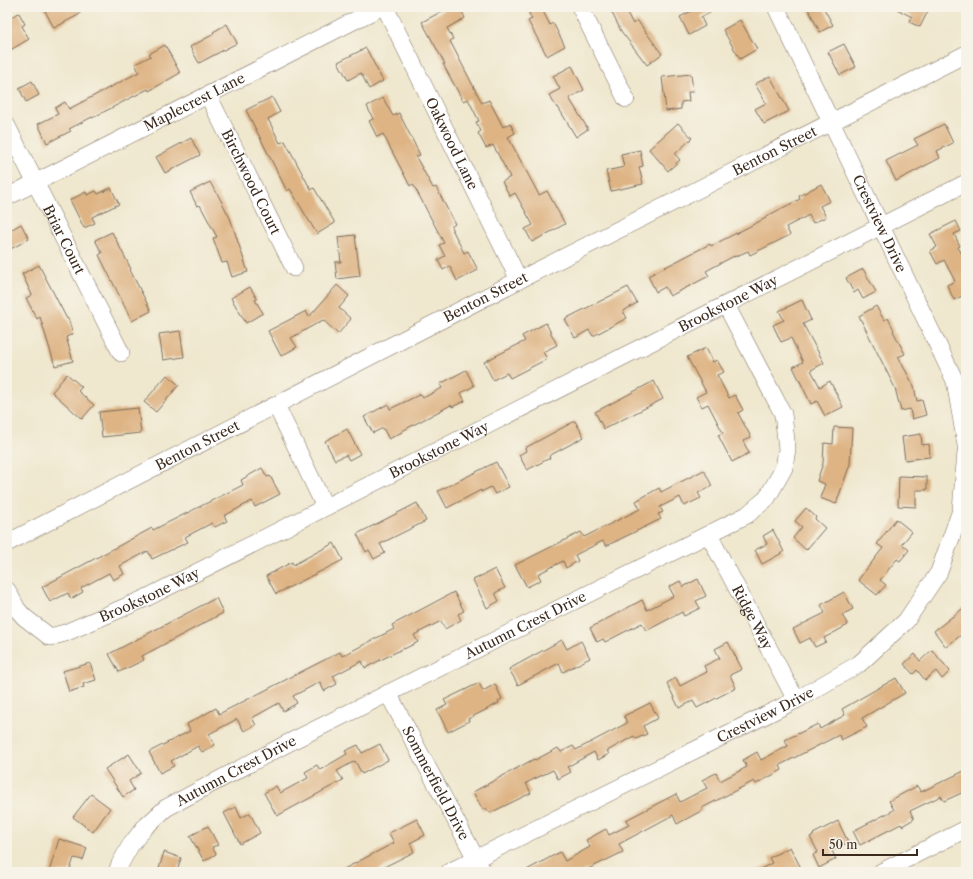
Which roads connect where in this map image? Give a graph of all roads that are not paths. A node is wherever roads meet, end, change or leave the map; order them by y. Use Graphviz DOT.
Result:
graph roads {
  1 [pos="381,7"];
  2 [pos="385,7"];
  3 [pos="580,7"];
  4 [pos="776,7"];
  5 [pos="966,54"];
  6 [pos="208,95"];
  7 [pos="626,99"];
  8 [pos="830,122"];
  9 [pos="7,126"];
  10 [pos="35,183"];
  11 [pos="966,184"];
  12 [pos="7,197"];
  13 [pos="882,226"];
  14 [pos="294,268"];
  15 [pos="519,280"];
  16 [pos="726,306"];
  17 [pos="121,353"];
  18 [pos="276,405"];
  19 [pos="966,445"];
  20 [pos="966,452"];
  21 [pos="324,507"];
  22 [pos="963,510"];
  23 [pos="709,535"];
  24 [pos="7,543"];
  25 [pos="7,590"];
  26 [pos="388,693"];
  27 [pos="796,700"];
  28 [pos="966,829"];
  29 [pos="480,865"];
  30 [pos="117,872"];
  31 [pos="448,872"];
  32 [pos="881,872"];
  1 -- 6 [label="street, Maplecrest Lane"];
  2 -- 15 [label="street, Oakwood Lane"];
  3 -- 7 [label="street"];
  4 -- 8 [label="street, Crestview Drive"];
  5 -- 8 [label="street, Benton Street"];
  6 -- 10 [label="street, Maplecrest Lane"];
  6 -- 14 [label="street, Birchwood Court"];
  8 -- 13 [label="street, Crestview Drive"];
  8 -- 15 [label="street, Benton Street"];
  9 -- 10 [label="street, Briar Court"];
  10 -- 12 [label="street, Maplecrest Lane"];
  10 -- 17 [label="street, Briar Court"];
  11 -- 13 [label="street, Brookstone Way"];
  13 -- 16 [label="street, Brookstone Way"];
  13 -- 19 [label="street, Crestview Drive"];
  15 -- 18 [label="street, Benton Street"];
  16 -- 21 [label="street, Brookstone Way"];
  16 -- 23 [label="street, Autumn Crest Drive"];
  18 -- 21 [label="street"];
  18 -- 24 [label="street, Benton Street"];
  20 -- 22 [label="street, Crestview Drive"];
  21 -- 25 [label="street, Brookstone Way"];
  22 -- 27 [label="street, Crestview Drive"];
  23 -- 26 [label="street, Autumn Crest Drive"];
  23 -- 27 [label="street, Ridge Way"];
  26 -- 29 [label="street, Sommerfield Drive"];
  26 -- 30 [label="street, Autumn Crest Drive"];
  27 -- 29 [label="street, Crestview Drive"];
  28 -- 32 [label="street"];
  29 -- 31 [label="street, Crestview Drive"];
}
